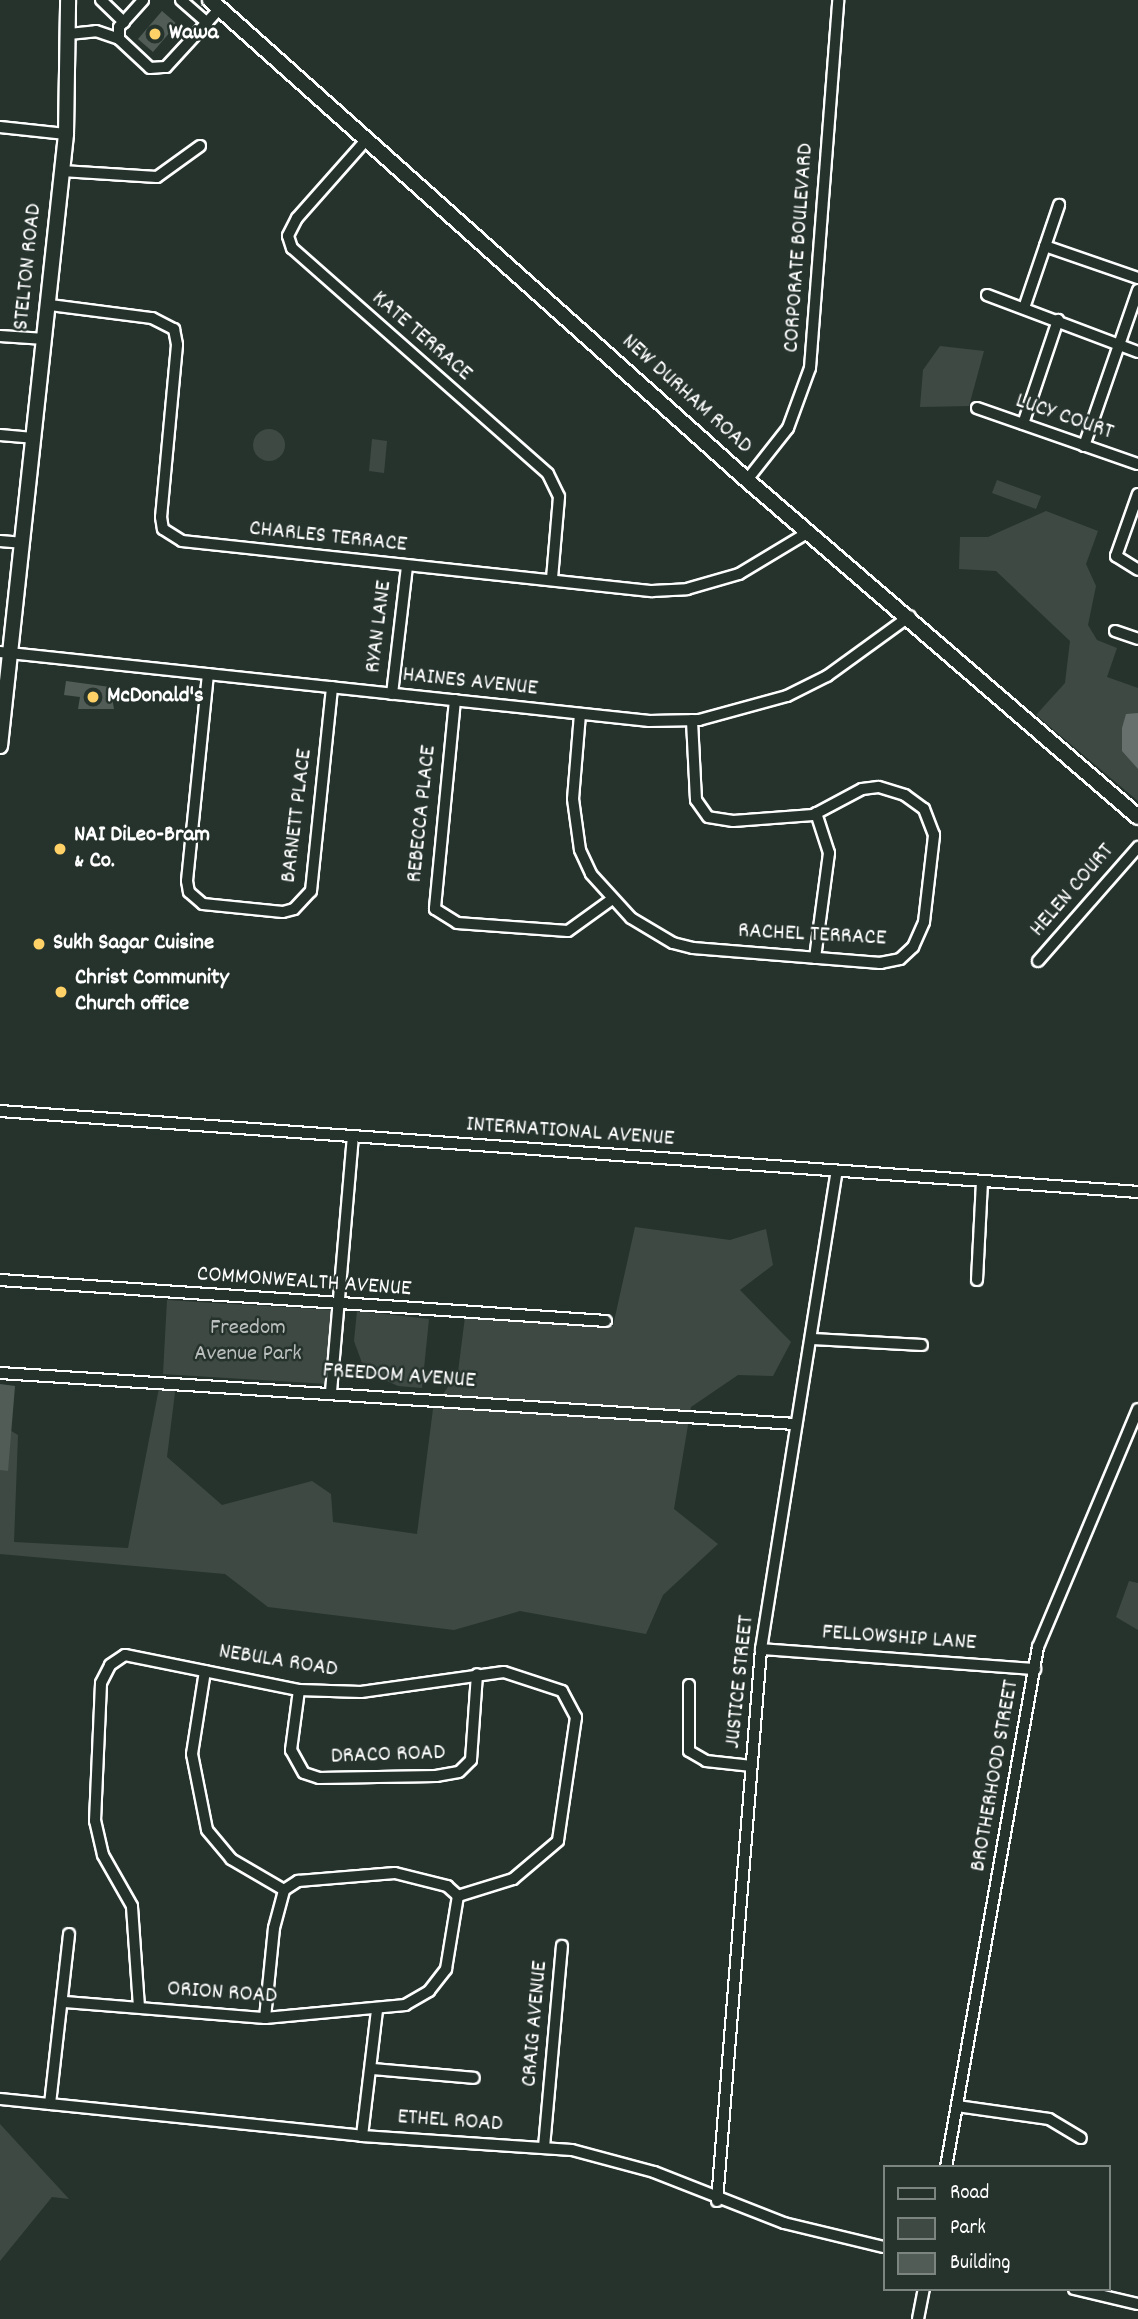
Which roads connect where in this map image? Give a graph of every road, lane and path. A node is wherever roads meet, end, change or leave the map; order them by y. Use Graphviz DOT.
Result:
graph roads {
  1 [pos="68,0"];
  2 [pos="101,0"];
  3 [pos="143,0"];
  4 [pos="181,0"];
  5 [pos="838,0"];
  6 [pos="215,4"];
  7 [pos="124,22"];
  8 [pos="206,23"];
  9 [pos="69,34"];
  10 [pos="119,39"];
  11 [pos="0,127"];
  12 [pos="66,134"];
  13 [pos="367,139"];
  14 [pos="200,146"];
  15 [pos="62,172"];
  16 [pos="1059,205"];
  17 [pos="1045,246"];
  18 [pos="1138,278"];
  19 [pos="1138,290"];
  20 [pos="987,295"];
  21 [pos="50,305"];
  22 [pos="1024,308"];
  23 [pos="1058,320"];
  24 [pos="0,336"];
  25 [pos="45,339"];
  26 [pos="1122,341"];
  27 [pos="1138,352"];
  28 [pos="976,408"];
  29 [pos="1023,424"];
  30 [pos="0,435"];
  31 [pos="33,438"];
  32 [pos="1084,446"];
  33 [pos="1138,464"];
  34 [pos="747,480"];
  35 [pos="1138,494"];
  36 [pos="807,533"];
  37 [pos="0,541"];
  38 [pos="21,543"];
  39 [pos="407,566"];
  40 [pos="1138,570"];
  41 [pos="551,579"];
  42 [pos="910,616"];
  43 [pos="1115,631"];
  44 [pos="1138,639"];
  45 [pos="5,653"];
  46 [pos="208,674"];
  47 [pos="332,687"];
  48 [pos="392,694"];
  49 [pos="455,701"];
  50 [pos="580,714"];
  51 [pos="692,720"];
  52 [pos="0,746"];
  53 [pos="816,813"];
  54 [pos="1138,817"];
  55 [pos="1138,847"];
  56 [pos="611,900"];
  57 [pos="815,958"];
  58 [pos="1038,961"];
  59 [pos="0,1111"];
  60 [pos="353,1137"];
  61 [pos="837,1171"];
  62 [pos="982,1182"];
  63 [pos="1138,1192"];
  64 [pos="0,1280"];
  65 [pos="977,1280"];
  66 [pos="338,1305"];
  67 [pos="606,1321"];
  68 [pos="813,1339"];
  69 [pos="922,1345"];
  70 [pos="0,1373"];
  71 [pos="331,1392"];
  72 [pos="1138,1409"];
  73 [pos="796,1424"];
  74 [pos="761,1648"];
  75 [pos="1035,1669"];
  76 [pos="205,1671"];
  77 [pos="477,1674"];
  78 [pos="689,1685"];
  79 [pos="299,1690"];
  80 [pos="752,1766"];
  81 [pos="284,1890"];
  82 [pos="458,1896"];
  83 [pos="69,1934"];
  84 [pos="562,1946"];
  85 [pos="65,2002"];
  86 [pos="139,2007"];
  87 [pos="377,2011"];
  88 [pos="265,2018"];
  89 [pos="372,2069"];
  90 [pos="474,2078"];
  91 [pos="0,2099"];
  92 [pos="50,2104"];
  93 [pos="957,2106"];
  94 [pos="362,2136"];
  95 [pos="1081,2138"];
  96 [pos="544,2147"];
  97 [pos="946,2165"];
  98 [pos="717,2201"];
  99 [pos="883,2247"];
  100 [pos="924,2291"];
  101 [pos="1083,2291"];
  102 [pos="1138,2304"];
  103 [pos="918,2319"];
  1 -- 9 [label="main road, STELTON ROAD"];
  2 -- 7 [label="street"];
  3 -- 7 [label="street"];
  4 -- 8 [label="street"];
  5 -- 34 [label="street, CORPORATE BOULEVARD"];
  6 -- 8 [label="street"];
  6 -- 13 [label="main road, NEW DURHAM ROAD"];
  7 -- 10 [label="street"];
  8 -- 10 [label="street"];
  9 -- 10 [label="street"];
  9 -- 12 [label="main road, STELTON ROAD"];
  11 -- 12 [label="street"];
  12 -- 15 [label="main road, STELTON ROAD"];
  13 -- 34 [label="main road, NEW DURHAM ROAD"];
  13 -- 41 [label="street, KATE TERRACE"];
  14 -- 15 [label="street"];
  15 -- 21 [label="main road, STELTON ROAD"];
  16 -- 17 [label="street"];
  17 -- 18 [label="street"];
  17 -- 22 [label="street"];
  19 -- 26 [label="street"];
  20 -- 22 [label="street"];
  21 -- 25 [label="main road, STELTON ROAD"];
  21 -- 39 [label="street, CHARLES TERRACE"];
  22 -- 23 [label="street"];
  23 -- 26 [label="street"];
  23 -- 29 [label="street"];
  24 -- 25 [label="street"];
  25 -- 31 [label="main road, STELTON ROAD"];
  26 -- 27 [label="street"];
  26 -- 32 [label="street"];
  28 -- 29 [label="street, LUCY COURT"];
  29 -- 32 [label="street, LUCY COURT"];
  30 -- 31 [label="street"];
  31 -- 38 [label="main road, STELTON ROAD"];
  32 -- 33 [label="street, LUCY COURT"];
  34 -- 36 [label="main road, NEW DURHAM ROAD"];
  35 -- 40 [label="street"];
  36 -- 41 [label="street, CHARLES TERRACE"];
  36 -- 42 [label="main road, NEW DURHAM ROAD"];
  37 -- 38 [label="street"];
  38 -- 45 [label="main road, STELTON ROAD"];
  39 -- 41 [label="street, CHARLES TERRACE"];
  39 -- 48 [label="street, RYAN LANE"];
  42 -- 51 [label="street, HAINES AVENUE"];
  42 -- 54 [label="main road, NEW DURHAM ROAD"];
  43 -- 44 [label="street"];
  45 -- 46 [label="street, HAINES AVENUE"];
  45 -- 52 [label="main road, STELTON ROAD"];
  46 -- 47 [label="street, HAINES AVENUE"];
  46 -- 47 [label="street, BARNETT PLACE"];
  47 -- 48 [label="street, HAINES AVENUE"];
  48 -- 49 [label="street, HAINES AVENUE"];
  49 -- 50 [label="street, HAINES AVENUE"];
  49 -- 56 [label="street, REBECCA PLACE"];
  50 -- 51 [label="street, HAINES AVENUE"];
  50 -- 56 [label="street, RACHEL TERRACE"];
  51 -- 53 [label="street, RACHEL TERRACE"];
  53 -- 57 [label="street"];
  53 -- 57 [label="street, RACHEL TERRACE"];
  55 -- 58 [label="street, HELEN COURT"];
  56 -- 57 [label="street, RACHEL TERRACE"];
  59 -- 60 [label="street, INTERNATIONAL AVENUE"];
  60 -- 61 [label="street, INTERNATIONAL AVENUE"];
  60 -- 66 [label="street"];
  61 -- 62 [label="street, INTERNATIONAL AVENUE"];
  61 -- 68 [label="street, JUSTICE STREET"];
  62 -- 63 [label="street, INTERNATIONAL AVENUE"];
  62 -- 65 [label="street"];
  64 -- 66 [label="street, COMMONWEALTH AVENUE"];
  66 -- 67 [label="street, COMMONWEALTH AVENUE"];
  66 -- 71 [label="street"];
  68 -- 69 [label="street"];
  68 -- 73 [label="street, JUSTICE STREET"];
  70 -- 71 [label="street, FREEDOM AVENUE"];
  71 -- 73 [label="street, FREEDOM AVENUE"];
  72 -- 75 [label="street, BROTHERHOOD STREET"];
  73 -- 74 [label="street, JUSTICE STREET"];
  74 -- 75 [label="street, FELLOWSHIP LANE"];
  74 -- 80 [label="street, JUSTICE STREET"];
  75 -- 93 [label="street, BROTHERHOOD STREET"];
  76 -- 79 [label="street, NEBULA ROAD"];
  76 -- 81 [label="street"];
  76 -- 86 [label="street, NEBULA ROAD"];
  77 -- 79 [label="street, NEBULA ROAD"];
  77 -- 79 [label="street, DRACO ROAD"];
  77 -- 82 [label="street, NEBULA ROAD"];
  78 -- 80 [label="street"];
  80 -- 98 [label="street, JUSTICE STREET"];
  81 -- 82 [label="street"];
  81 -- 88 [label="street"];
  82 -- 87 [label="street, ORION ROAD"];
  83 -- 85 [label="street"];
  84 -- 96 [label="street, CRAIG AVENUE"];
  85 -- 86 [label="street, ORION ROAD"];
  85 -- 92 [label="street"];
  86 -- 88 [label="street, ORION ROAD"];
  87 -- 88 [label="street, ORION ROAD"];
  87 -- 89 [label="street"];
  89 -- 90 [label="street"];
  89 -- 94 [label="street"];
  91 -- 92 [label="street, ETHEL ROAD"];
  92 -- 94 [label="street, ETHEL ROAD"];
  93 -- 95 [label="street"];
  93 -- 97 [label="street, BROTHERHOOD STREET"];
  94 -- 96 [label="street, ETHEL ROAD"];
  96 -- 98 [label="street, ETHEL ROAD"];
  98 -- 99 [label="street, ETHEL ROAD"];
  100 -- 103 [label="street"];
  101 -- 102 [label="street"];
}
